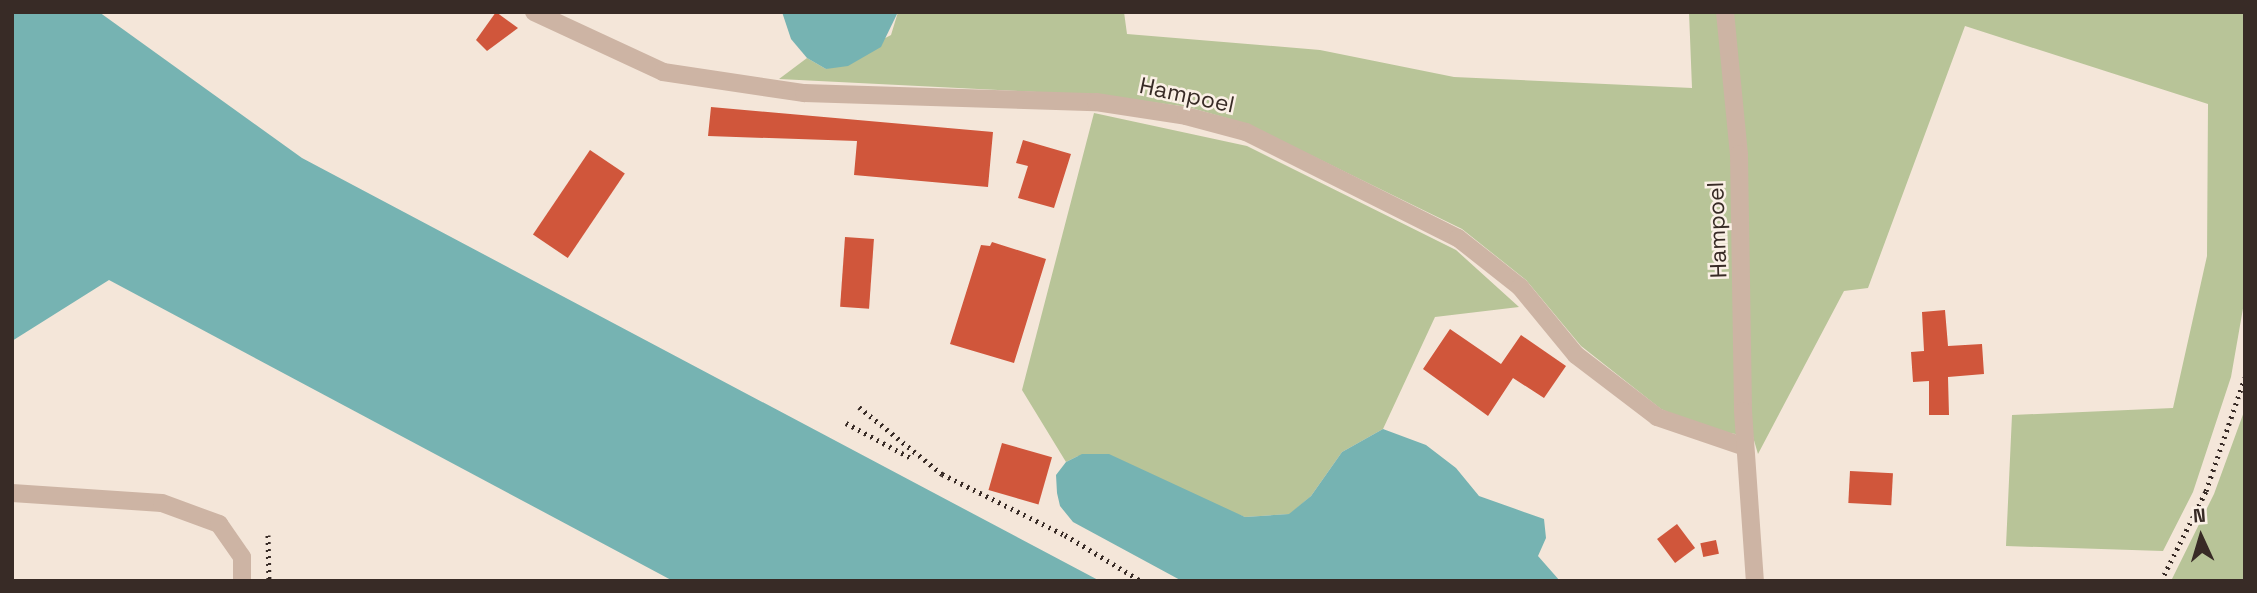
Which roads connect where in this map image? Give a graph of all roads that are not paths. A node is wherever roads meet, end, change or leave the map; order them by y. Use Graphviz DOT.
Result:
graph roads {
  1 [pos="534,12"];
  2 [pos="1725,12"];
  3 [pos="1745,447"];
  4 [pos="12,493"];
  5 [pos="242,581"];
  6 [pos="1755,581"];
  1 -- 3 [label="street, Hampoel"];
  2 -- 3 [label="street, Hampoel"];
  3 -- 6 [label="street, Hampoel"];
  4 -- 5 [label="street"];
}
